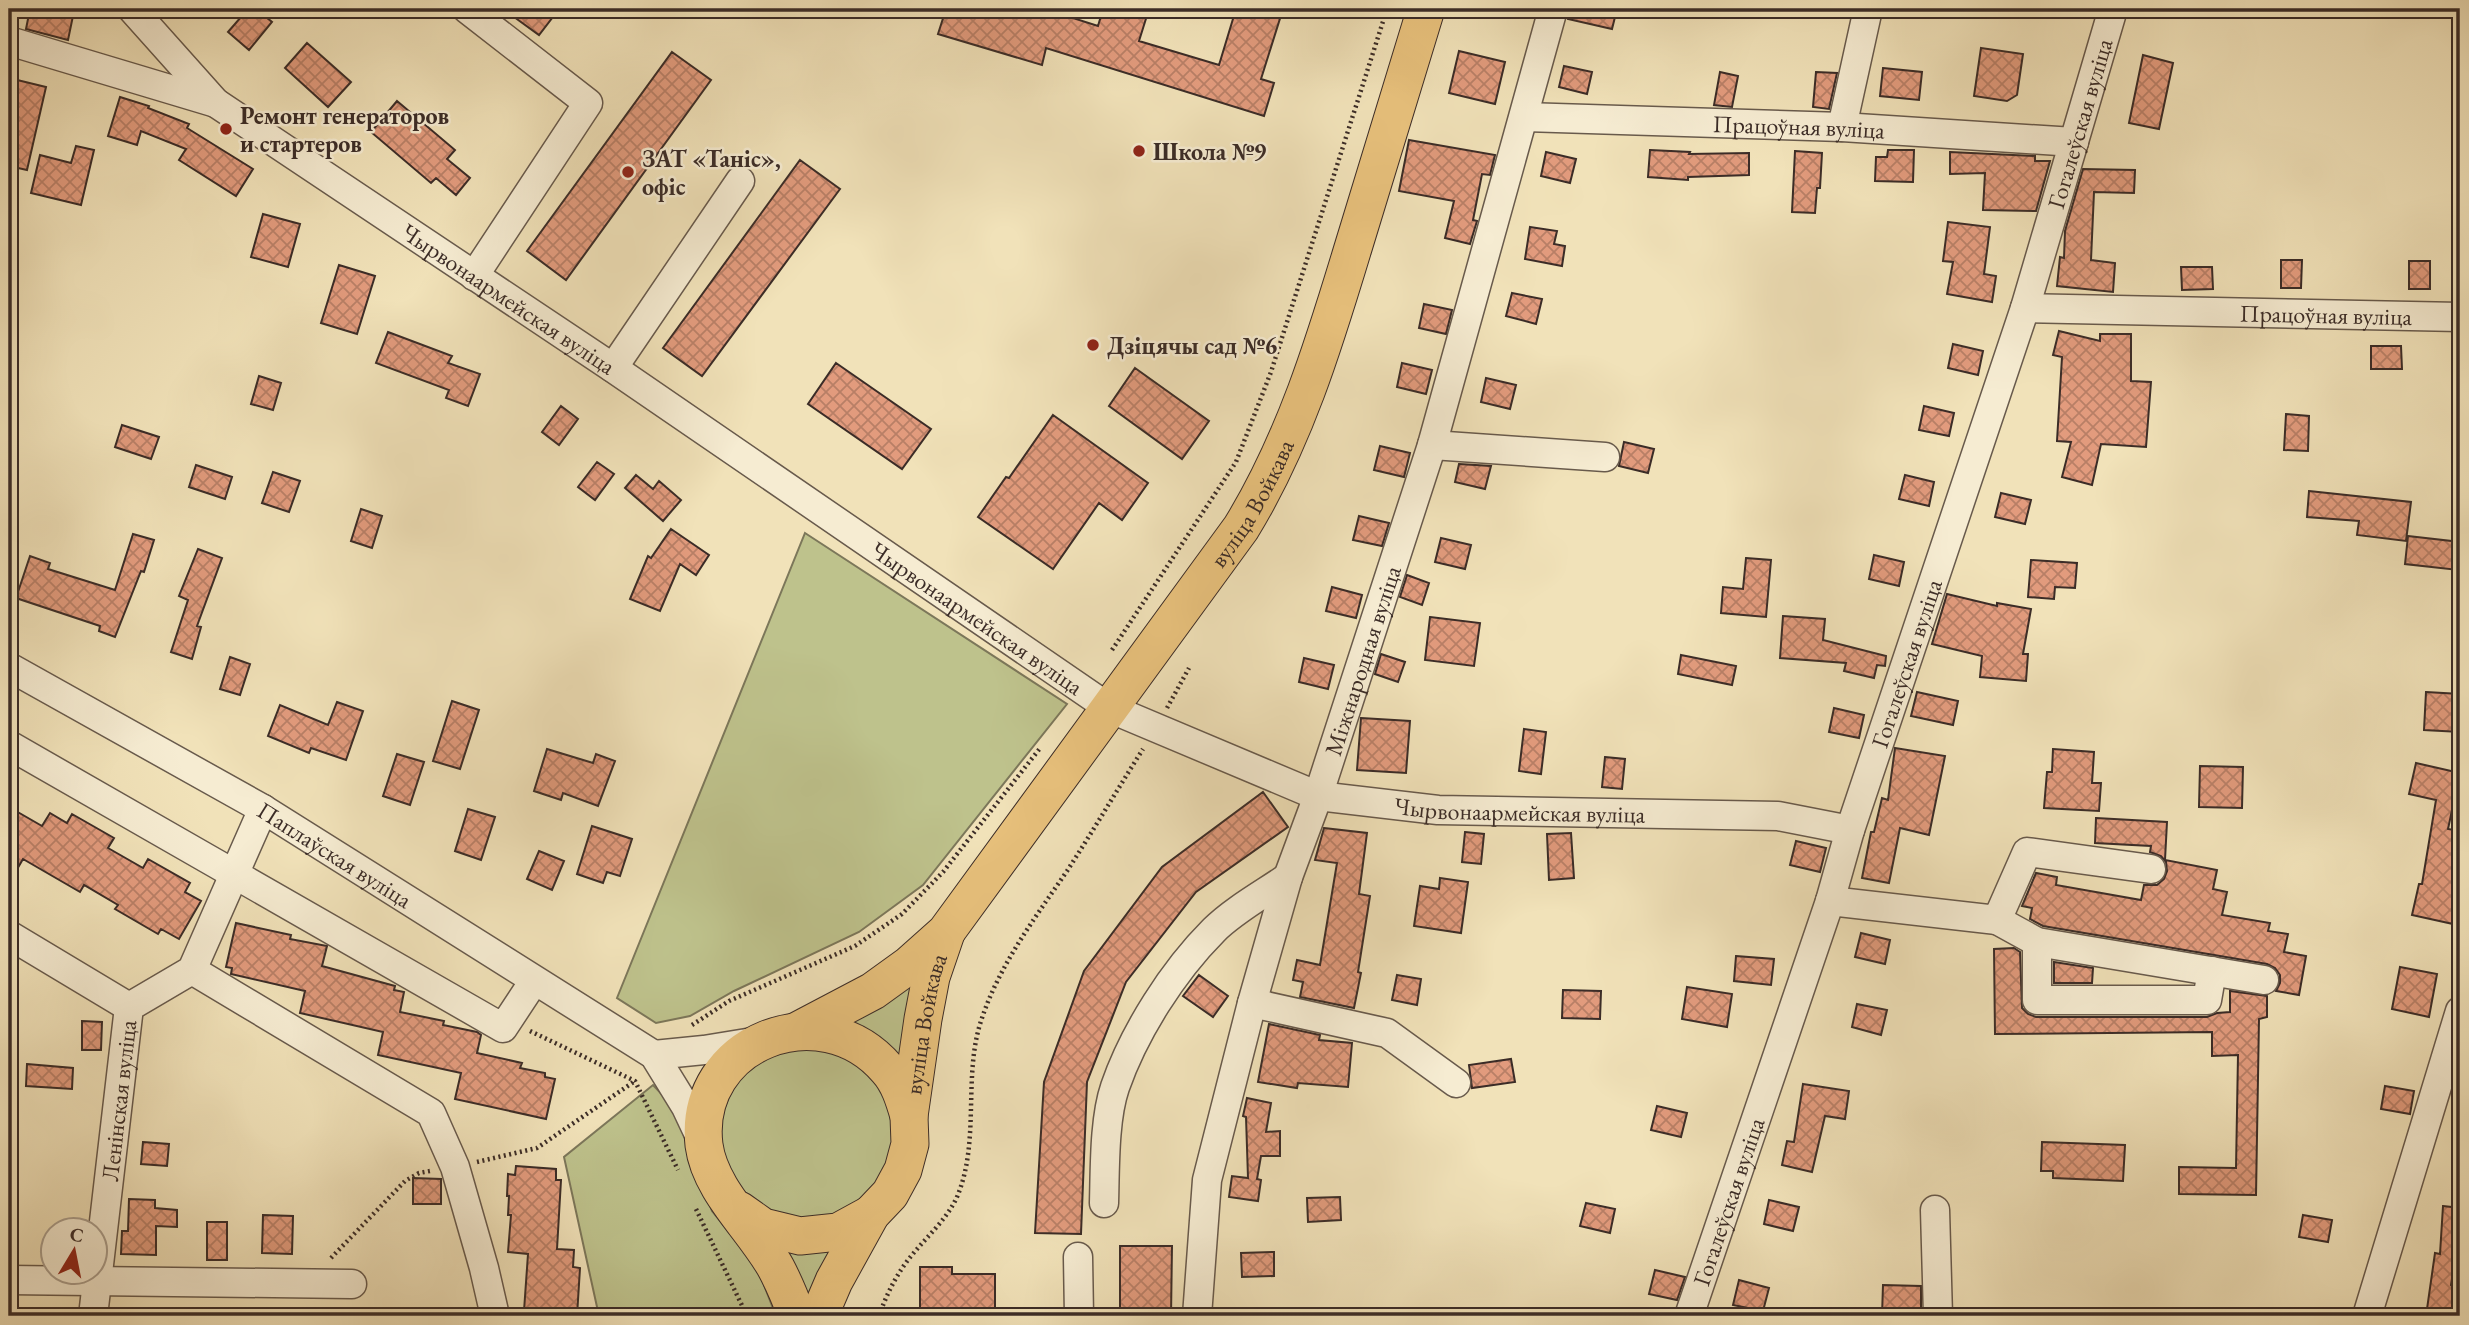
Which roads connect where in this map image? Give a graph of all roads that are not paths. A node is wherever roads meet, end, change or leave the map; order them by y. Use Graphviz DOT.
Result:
graph roads {
  1 [pos="132,9"];
  2 [pos="467,9"];
  3 [pos="1426,9"];
  4 [pos="1553,9"];
  5 [pos="1868,9"];
  6 [pos="2113,9"];
  7 [pos="9,41"];
  8 [pos="216,103"];
  9 [pos="1524,117"];
  10 [pos="1842,127"];
  11 [pos="2074,142"];
  12 [pos="740,181"];
  13 [pos="474,276"];
  14 [pos="2025,307"];
  15 [pos="2460,317"];
  16 [pos="613,368"];
  17 [pos="1432,445"];
  18 [pos="1605,457"];
  19 [pos="9,667"];
  20 [pos="1097,699"];
  21 [pos="9,745"];
  22 [pos="1318,796"];
  23 [pos="263,809"];
  24 [pos="1850,830"];
  25 [pos="2151,869"];
  26 [pos="234,874"];
  27 [pos="1288,877"];
  28 [pos="1830,901"];
  29 [pos="1997,920"];
  30 [pos="946,932"];
  31 [pos="9,935"];
  32 [pos="2036,942"];
  33 [pos="2113,955"];
  34 [pos="192,970"];
  35 [pos="2212,971"];
  36 [pos="2264,980"];
  37 [pos="534,981"];
  38 [pos="2109,1000"];
  39 [pos="1252,1003"];
  40 [pos="129,1007"];
  41 [pos="2460,1011"];
  42 [pos="797,1031"];
  43 [pos="760,1041"];
  44 [pos="654,1055"];
  45 [pos="1455,1083"];
  46 [pos="909,1116"];
  47 [pos="704,1145"];
  48 [pos="1104,1203"];
  49 [pos="733,1205"];
  50 [pos="1935,1210"];
  51 [pos="871,1214"];
  52 [pos="103,1216"];
  53 [pos="1078,1257"];
  54 [pos="9,1280"];
  55 [pos="38,1280"];
  56 [pos="108,1280"];
  57 [pos="352,1284"];
  58 [pos="95,1286"];
  59 [pos="93,1316"];
  60 [pos="495,1316"];
  61 [pos="797,1316"];
  62 [pos="819,1316"];
  63 [pos="1079,1316"];
  64 [pos="1197,1316"];
  65 [pos="1689,1316"];
  66 [pos="1938,1316"];
  67 [pos="2367,1316"];
  1 -- 8 [label="street"];
  2 -- 13 [label="street"];
  3 -- 20 [label="main road, вуліца Войкава"];
  4 -- 9 [label="street, Міжнародная вуліца"];
  5 -- 10 [label="street"];
  6 -- 11 [label="street, Гогалеўская вуліца"];
  7 -- 8 [label="street"];
  8 -- 13 [label="street, Чырвонаармейская вуліца"];
  9 -- 10 [label="street, Працоўная вуліца"];
  9 -- 17 [label="street, Міжнародная вуліца"];
  10 -- 11 [label="street, Працоўная вуліца"];
  11 -- 14 [label="street, Гогалеўская вуліца"];
  12 -- 16 [label="street"];
  13 -- 16 [label="street, Чырвонаармейская вуліца"];
  14 -- 15 [label="street, Працоўная вуліца"];
  14 -- 24 [label="street, Гогалеўская вуліца"];
  16 -- 20 [label="street, Чырвонаармейская вуліца"];
  17 -- 18 [label="street"];
  17 -- 22 [label="street, Міжнародная вуліца"];
  19 -- 23 [label="street, Паплаўская вуліца"];
  20 -- 22 [label="street, Чырвонаармейская вуліца"];
  20 -- 30 [label="main road, вуліца Войкава"];
  21 -- 26 [label="street"];
  22 -- 24 [label="street, Чырвонаармейская вуліца"];
  22 -- 27 [label="street, Міжнародная вуліца"];
  23 -- 26 [label="street"];
  23 -- 37 [label="street, Паплаўская вуліца"];
  24 -- 28 [label="street, Гогалеўская вуліца"];
  25 -- 29 [label="street"];
  26 -- 34 [label="street"];
  26 -- 37 [label="street"];
  27 -- 39 [label="street, Міжнародная вуліца"];
  27 -- 48 [label="street"];
  28 -- 29 [label="street"];
  28 -- 65 [label="street, Гогалеўская вуліца"];
  29 -- 32 [label="street"];
  30 -- 42 [label="main road, вуліца Войкава"];
  30 -- 46 [label="main road, вуліца Войкава"];
  31 -- 40 [label="street"];
  32 -- 33 [label="street"];
  32 -- 38 [label="street"];
  33 -- 35 [label="street"];
  33 -- 38 [label="street"];
  34 -- 40 [label="street, Ленінская вуліца"];
  34 -- 60 [label="street"];
  35 -- 36 [label="street"];
  35 -- 38 [label="street"];
  37 -- 44 [label="street, Паплаўская вуліца"];
  39 -- 45 [label="street"];
  39 -- 64 [label="street, Міжнародная вуліца"];
  40 -- 52 [label="street, Ленінская вуліца"];
  41 -- 67 [label="street"];
  42 -- 43 [label="main road, вуліца Войкава"];
  42 -- 46 [label="main road, вуліца Войкава"];
  43 -- 44 [label="street"];
  43 -- 47 [label="main road, вуліца Войкава"];
  44 -- 47 [label="street, Паплаўская вуліца"];
  46 -- 51 [label="main road, вуліца Войкава"];
  47 -- 49 [label="main road, вуліца Войкава"];
  49 -- 51 [label="main road, вуліца Войкава"];
  49 -- 61 [label="main road, вуліца Войкава"];
  50 -- 66 [label="street"];
  51 -- 62 [label="main road, вуліца Войкава"];
  53 -- 63 [label="street"];
  54 -- 55 [label="street"];
  56 -- 57 [label="street"];
  58 -- 59 [label="street, Ленінская вуліца"];
}
